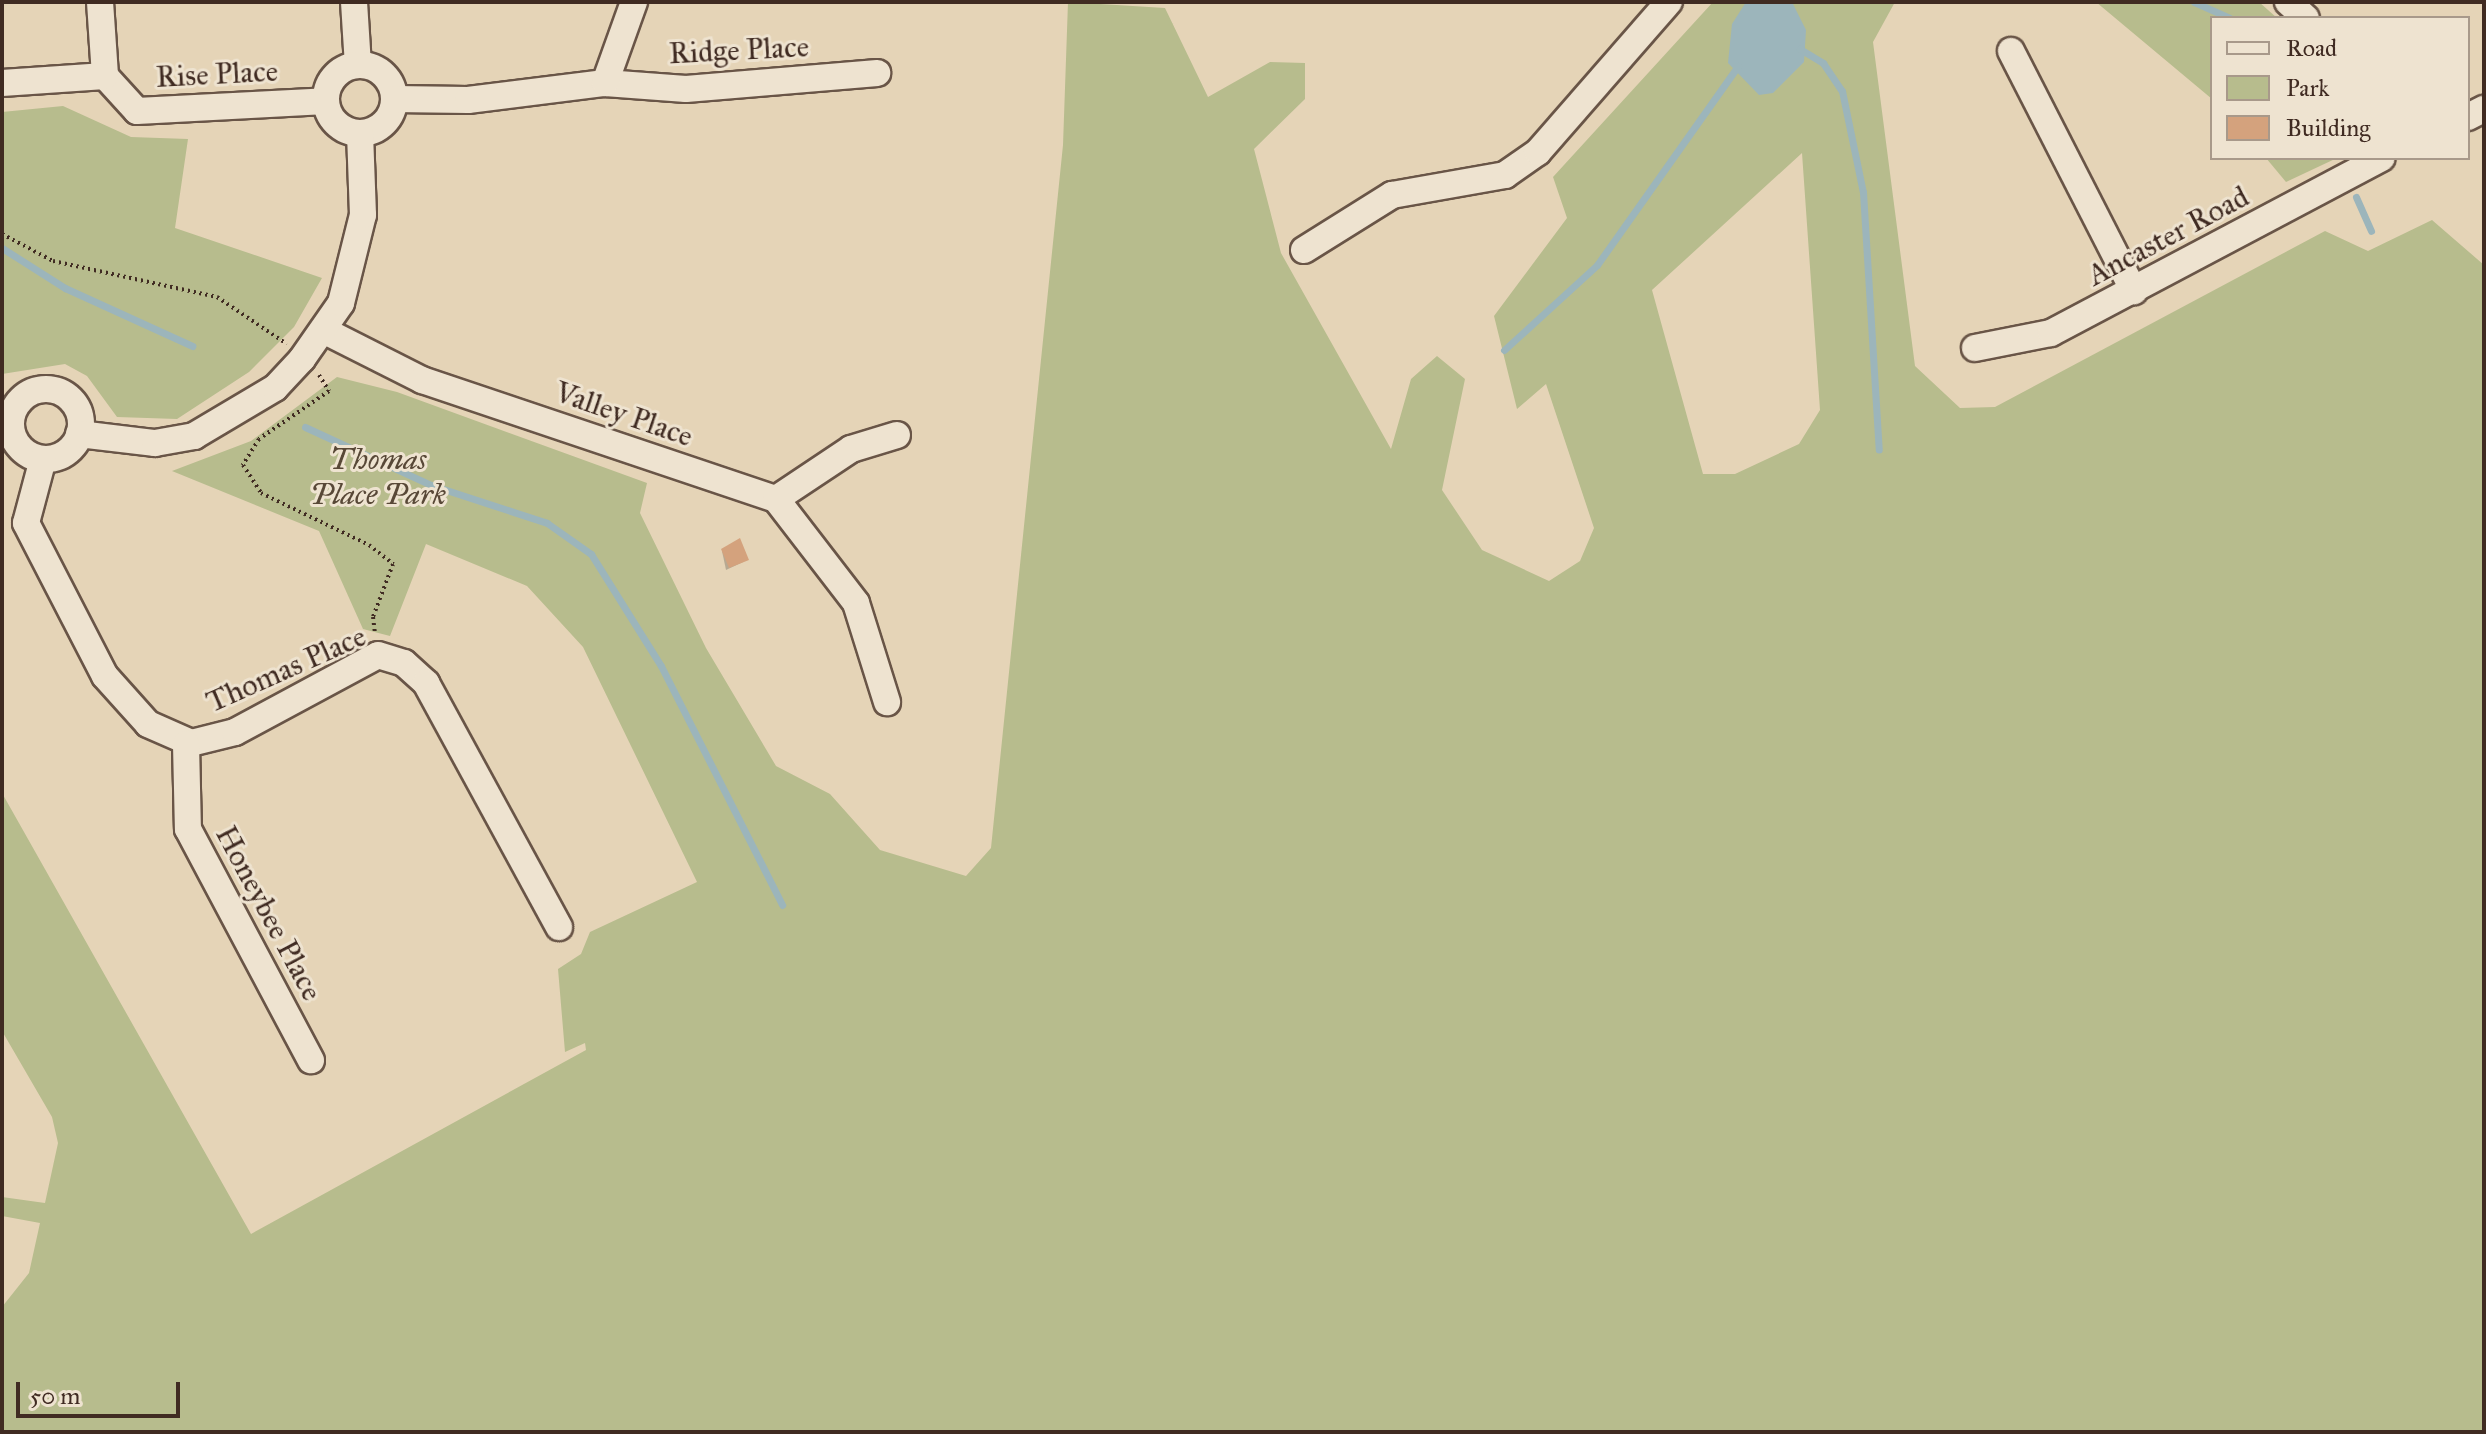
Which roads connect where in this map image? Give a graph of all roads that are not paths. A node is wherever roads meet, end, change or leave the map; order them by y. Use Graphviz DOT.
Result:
graph roads {
  1 [pos="100,2"];
  2 [pos="354,2"];
  3 [pos="634,2"];
  4 [pos="1669,2"];
  5 [pos="2288,2"];
  6 [pos="2304,16"];
  7 [pos="2011,51"];
  8 [pos="358,65"];
  9 [pos="877,73"];
  10 [pos="105,76"];
  11 [pos="2,83"];
  12 [pos="605,83"];
  13 [pos="394,99"];
  14 [pos="326,101"];
  15 [pos="360,133"];
  16 [pos="2378,160"];
  17 [pos="1304,250"];
  18 [pos="2134,291"];
  19 [pos="325,331"];
  20 [pos="1975,348"];
  21 [pos="8,409"];
  22 [pos="79,434"];
  23 [pos="897,435"];
  24 [pos="43,459"];
  25 [pos="776,499"];
  26 [pos="887,702"];
  27 [pos="186,744"];
  28 [pos="559,927"];
  29 [pos="311,1060"];
  1 -- 10 [label="street"];
  2 -- 8 [label="street"];
  3 -- 12 [label="street"];
  4 -- 17 [label="street"];
  5 -- 6 [label="street"];
  7 -- 18 [label="street"];
  8 -- 13 [label="street"];
  8 -- 14 [label="street"];
  9 -- 12 [label="street, Ridge Place"];
  10 -- 11 [label="street"];
  10 -- 14 [label="street, Rise Place"];
  12 -- 13 [label="street, Ridge Place"];
  13 -- 15 [label="street"];
  14 -- 15 [label="street"];
  15 -- 19 [label="street"];
  16 -- 18 [label="street, Ancaster Road"];
  18 -- 20 [label="street, Ancaster Road"];
  19 -- 22 [label="street"];
  19 -- 25 [label="street, Valley Place"];
  21 -- 22 [label="street"];
  21 -- 24 [label="street"];
  22 -- 24 [label="street"];
  23 -- 25 [label="street"];
  24 -- 27 [label="street, Thomas Place"];
  25 -- 26 [label="street"];
  27 -- 28 [label="street, Thomas Place"];
  27 -- 29 [label="street, Honeybee Place"];
}
